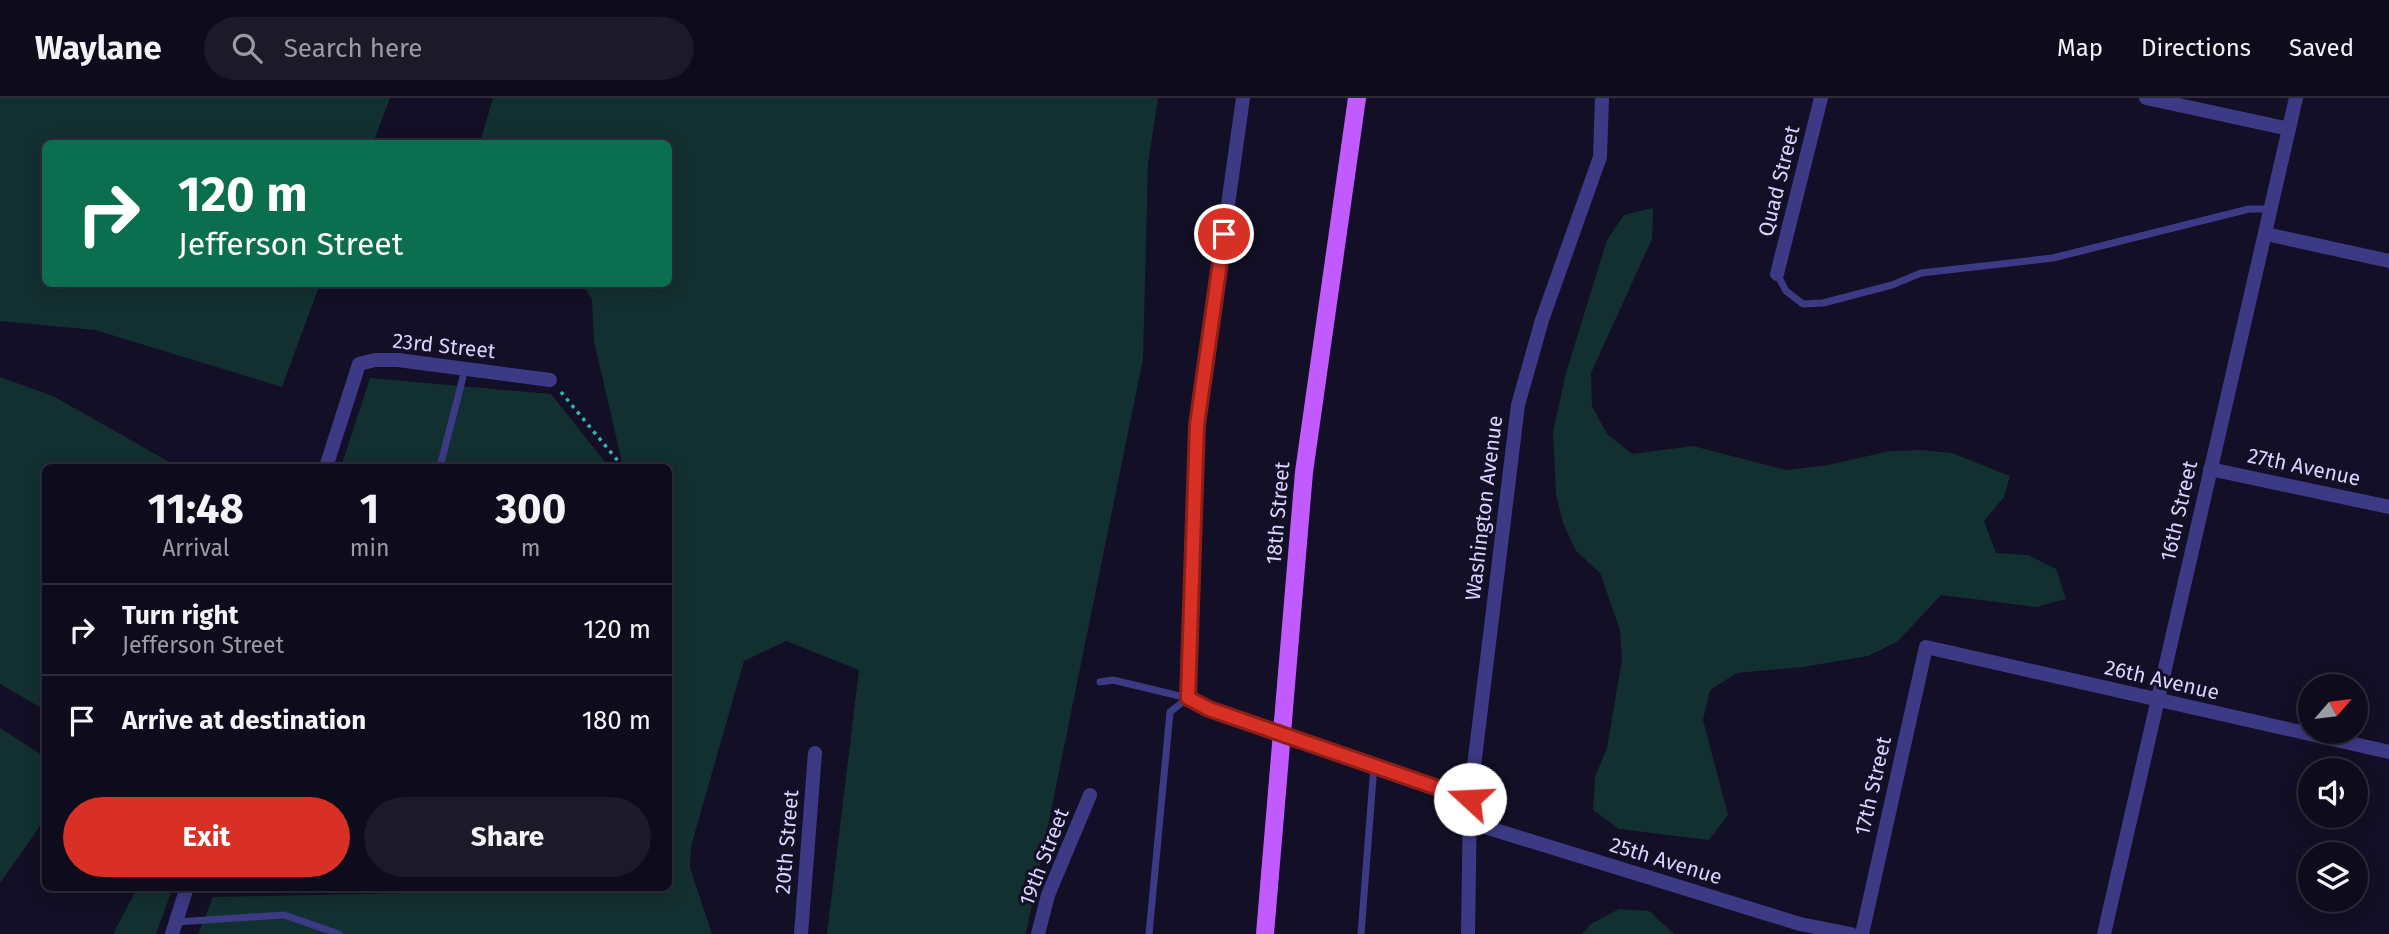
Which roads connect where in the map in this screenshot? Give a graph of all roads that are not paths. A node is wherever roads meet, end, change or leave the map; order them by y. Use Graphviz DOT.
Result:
graph roads {
  1 [pos="1243,98"];
  2 [pos="1357,98"];
  3 [pos="1602,98"];
  4 [pos="1821,98"];
  5 [pos="2146,98"];
  6 [pos="2296,98"];
  7 [pos="2289,129"];
  8 [pos="2272,208"];
  9 [pos="2266,234"];
  10 [pos="2389,261"];
  11 [pos="1777,274"];
  12 [pos="465,369"];
  13 [pos="550,380"];
  14 [pos="327,464"];
  15 [pos="441,464"];
  16 [pos="2210,468"];
  17 [pos="2389,507"];
  18 [pos="1926,647"];
  19 [pos="1100,682"];
  20 [pos="1188,698"];
  21 [pos="2159,702"];
  22 [pos="1282,735"];
  23 [pos="2389,751"];
  24 [pos="815,753"];
  25 [pos="1374,764"];
  26 [pos="1090,795"];
  27 [pos="1470,799"];
  28 [pos="1469,822"];
  29 [pos="186,891"];
  30 [pos="174,928"];
  31 [pos="1799,929"];
  32 [pos="339,934"];
  33 [pos="800,934"];
  34 [pos="1038,934"];
  35 [pos="1149,934"];
  36 [pos="1265,934"];
  37 [pos="1361,934"];
  38 [pos="1468,934"];
  39 [pos="1852,934"];
  40 [pos="1861,934"];
  41 [pos="2104,934"];
  1 -- 20 [label="street"];
  2 -- 22 [label="main road, 18th Street"];
  3 -- 27 [label="street, Washington Avenue"];
  4 -- 11 [label="street, Quad Street"];
  5 -- 7 [label="street"];
  6 -- 7 [label="street, 16th Street"];
  7 -- 8 [label="street, 16th Street"];
  8 -- 9 [label="street, 16th Street"];
  8 -- 11 [label="lane"];
  9 -- 10 [label="street"];
  9 -- 16 [label="street, 16th Street"];
  12 -- 13 [label="street, 23rd Street"];
  12 -- 14 [label="street, 23rd Street"];
  12 -- 15 [label="lane"];
  16 -- 17 [label="street, 27th Avenue"];
  16 -- 21 [label="street, 16th Street"];
  18 -- 21 [label="street, 26th Avenue"];
  18 -- 40 [label="street, 17th Street"];
  19 -- 20 [label="lane"];
  20 -- 22 [label="street"];
  20 -- 35 [label="lane"];
  21 -- 23 [label="street, 26th Avenue"];
  21 -- 41 [label="street, 16th Street"];
  22 -- 25 [label="street"];
  22 -- 36 [label="main road, 18th Street"];
  24 -- 33 [label="street, 20th Street"];
  25 -- 27 [label="street"];
  25 -- 37 [label="lane"];
  26 -- 34 [label="street, 19th Street"];
  27 -- 28 [label="street, Washington Avenue"];
  28 -- 31 [label="street, 25th Avenue"];
  28 -- 38 [label="street, Washington Avenue"];
  29 -- 30 [label="street"];
  30 -- 32 [label="lane"];
  31 -- 39 [label="street, 25th Avenue"];
}
